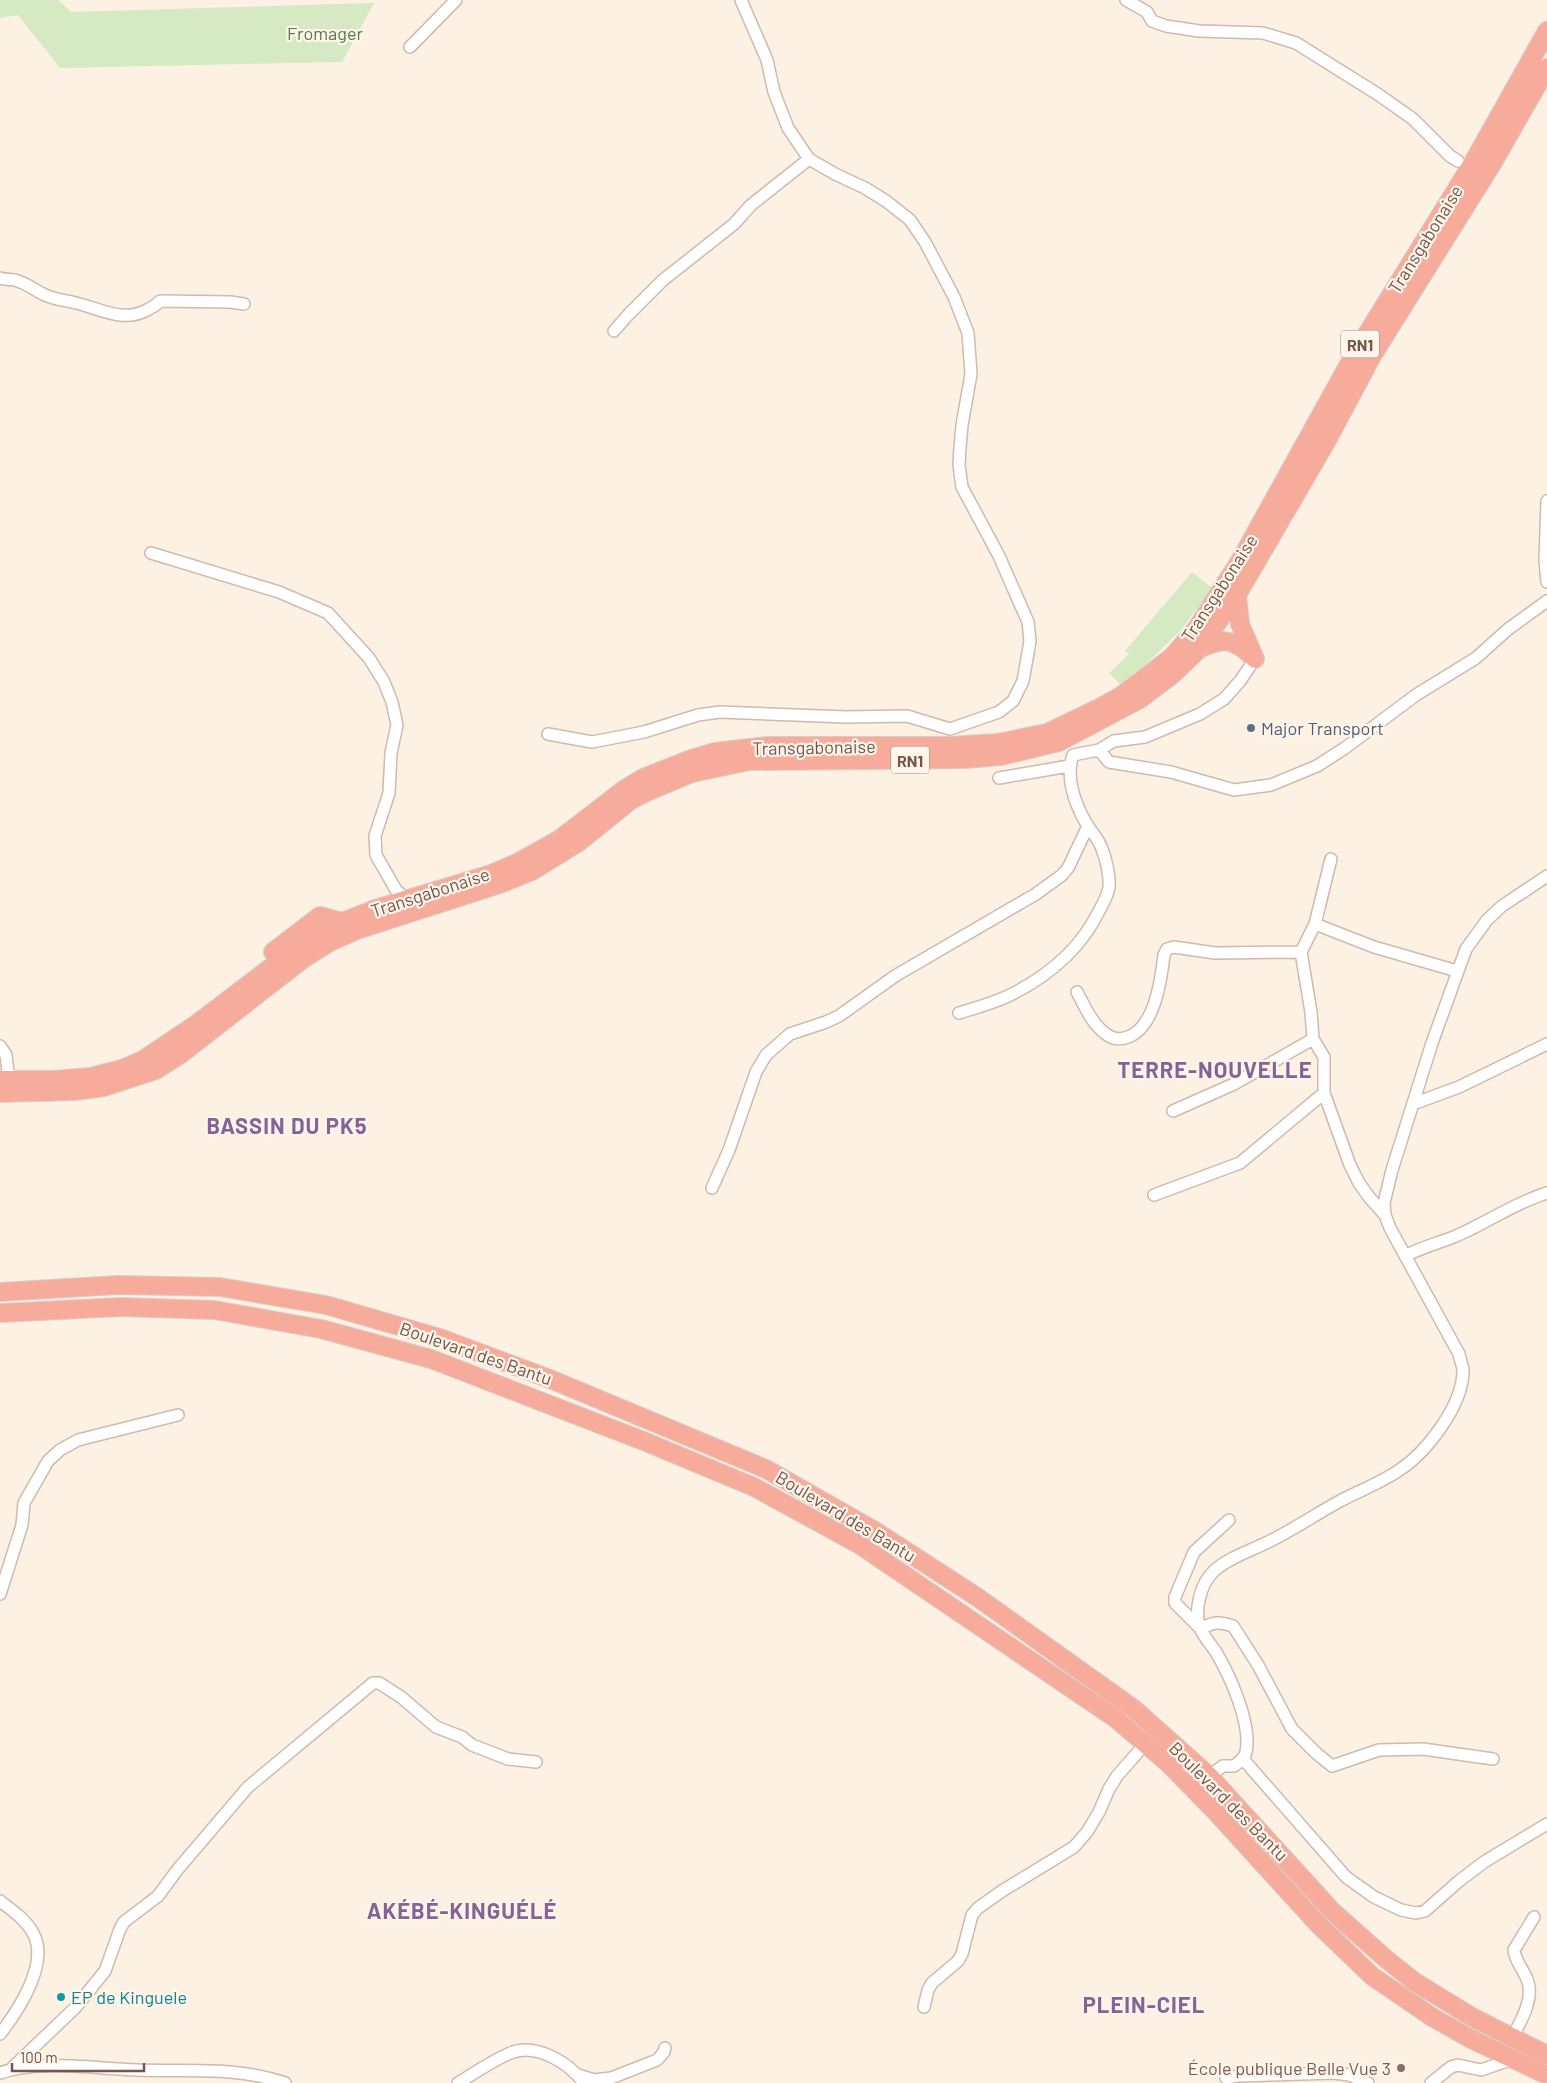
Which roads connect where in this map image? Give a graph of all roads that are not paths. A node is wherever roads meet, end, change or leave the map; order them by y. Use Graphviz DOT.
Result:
graph roads {
  1 [pos="456,0"];
  2 [pos="741,0"];
  3 [pos="1126,0"];
  4 [pos="1147,6"];
  5 [pos="1547,31"];
  6 [pos="410,47"];
  7 [pos="1547,68"];
  8 [pos="809,159"];
  9 [pos="1458,161"];
  10 [pos="0,278"];
  11 [pos="244,304"];
  12 [pos="614,331"];
  13 [pos="1547,501"];
  14 [pos="151,553"];
  15 [pos="1547,582"];
  16 [pos="1237,595"];
  17 [pos="1547,601"];
  18 [pos="1197,651"];
  19 [pos="1255,659"];
  20 [pos="548,734"];
  21 [pos="949,738"];
  22 [pos="1100,750"];
  23 [pos="1069,766"];
  24 [pos="999,778"];
  25 [pos="1088,826"];
  26 [pos="1331,859"];
  27 [pos="1547,876"];
  28 [pos="406,899"];
  29 [pos="1315,924"];
  30 [pos="1301,952"];
  31 [pos="1457,970"];
  32 [pos="1077,992"];
  33 [pos="959,1013"];
  34 [pos="1313,1039"];
  35 [pos="1547,1044"];
  36 [pos="0,1046"];
  37 [pos="3,1084"];
  38 [pos="1324,1094"];
  39 [pos="1413,1104"];
  40 [pos="1173,1111"];
  41 [pos="712,1188"];
  42 [pos="1547,1193"];
  43 [pos="1154,1196"];
  44 [pos="1385,1215"];
  45 [pos="1405,1256"];
  46 [pos="0,1292"];
  47 [pos="0,1313"];
  48 [pos="178,1415"];
  49 [pos="1229,1520"];
  50 [pos="0,1594"];
  51 [pos="1201,1629"];
  52 [pos="1146,1743"];
  53 [pos="1243,1759"];
  54 [pos="1493,1759"];
  55 [pos="536,1762"];
  56 [pos="1210,1776"];
  57 [pos="1547,1824"];
  58 [pos="0,1901"];
  59 [pos="1534,1917"];
  60 [pos="924,2007"];
  61 [pos="0,2034"];
  62 [pos="1512,2038"];
  63 [pos="665,2048"];
  64 [pos="1547,2055"];
  65 [pos="1513,2059"];
  66 [pos="12,2068"];
  67 [pos="0,2073"];
  68 [pos="1547,2075"];
  69 [pos="1226,2078"];
  70 [pos="581,2079"];
  71 [pos="285,2083"];
  72 [pos="458,2083"];
  73 [pos="1368,2083"];
  74 [pos="1431,2083"];
  1 -- 6 [label="street"];
  2 -- 8 [label="street"];
  3 -- 4 [label="street"];
  4 -- 9 [label="street"];
  5 -- 21 [label="highway, Transgabonaise / RN1"];
  7 -- 16 [label="highway, Transgabonaise / RN1"];
  8 -- 12 [label="street"];
  8 -- 21 [label="street"];
  10 -- 11 [label="street"];
  13 -- 15 [label="street"];
  14 -- 28 [label="street"];
  16 -- 18 [label="highway, Transgabonaise / RN1"];
  16 -- 19 [label="highway"];
  17 -- 22 [label="street"];
  18 -- 19 [label="highway"];
  18 -- 37 [label="highway, Transgabonaise / RN1"];
  19 -- 22 [label="street"];
  20 -- 21 [label="street"];
  21 -- 28 [label="highway, Transgabonaise / RN1"];
  22 -- 23 [label="street"];
  23 -- 24 [label="street"];
  23 -- 25 [label="street"];
  25 -- 33 [label="street"];
  25 -- 41 [label="street"];
  26 -- 29 [label="street"];
  27 -- 31 [label="street"];
  28 -- 37 [label="highway, Transgabonaise / RN1"];
  29 -- 30 [label="street"];
  29 -- 31 [label="street"];
  30 -- 32 [label="street"];
  30 -- 34 [label="street"];
  31 -- 39 [label="street"];
  34 -- 38 [label="street"];
  34 -- 40 [label="street"];
  35 -- 39 [label="street"];
  36 -- 37 [label="street"];
  38 -- 43 [label="street"];
  38 -- 44 [label="street"];
  39 -- 44 [label="street"];
  42 -- 45 [label="street"];
  44 -- 45 [label="street"];
  45 -- 51 [label="street"];
  46 -- 56 [label="highway, Boulevard des Bantu"];
  47 -- 52 [label="highway, Boulevard des Bantu"];
  48 -- 50 [label="street"];
  49 -- 51 [label="street"];
  51 -- 53 [label="street"];
  51 -- 54 [label="street"];
  52 -- 60 [label="street"];
  52 -- 65 [label="highway, Boulevard des Bantu"];
  53 -- 56 [label="street"];
  53 -- 57 [label="street"];
  55 -- 66 [label="street"];
  56 -- 62 [label="highway, Boulevard des Bantu"];
  58 -- 61 [label="street"];
  59 -- 62 [label="street"];
  62 -- 64 [label="highway, Boulevard des Bantu"];
  63 -- 70 [label="street"];
  65 -- 68 [label="highway, Boulevard des Bantu"];
  65 -- 74 [label="street"];
  66 -- 67 [label="street"];
  66 -- 71 [label="street"];
  69 -- 73 [label="street"];
  70 -- 72 [label="street"];
}
